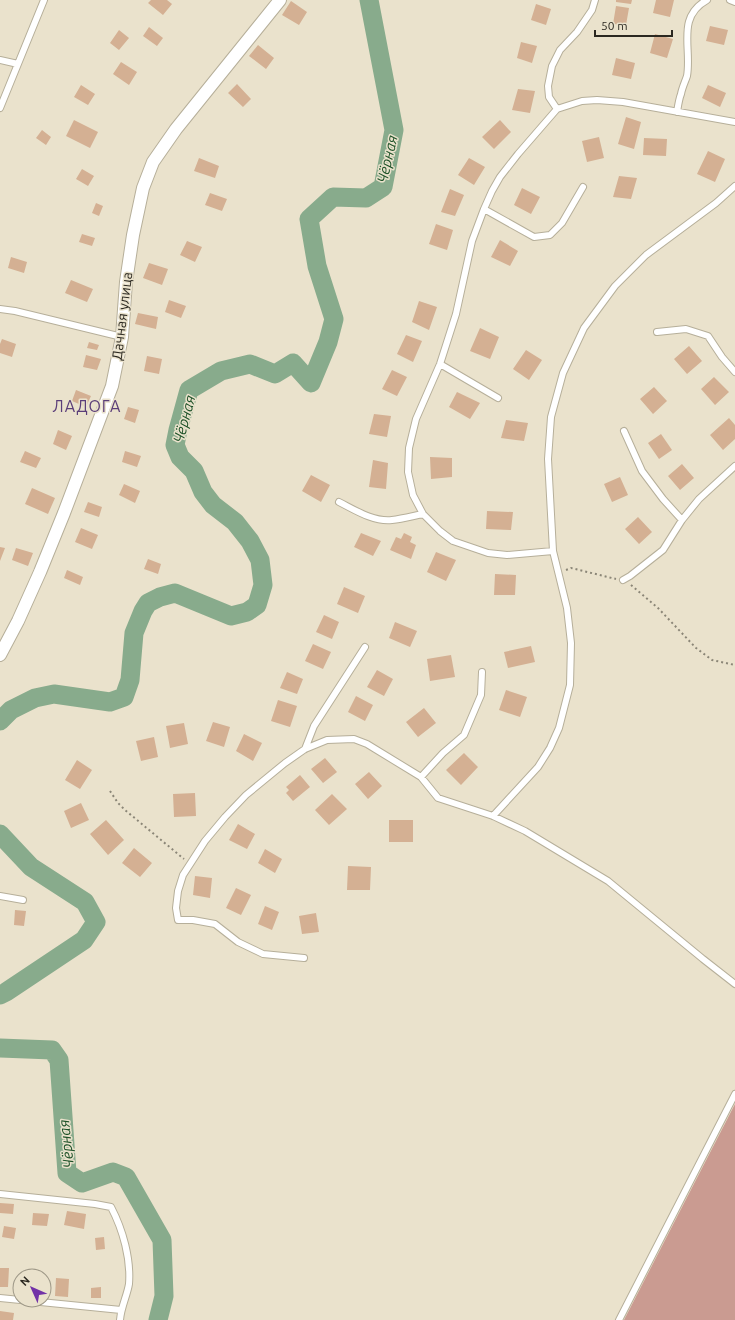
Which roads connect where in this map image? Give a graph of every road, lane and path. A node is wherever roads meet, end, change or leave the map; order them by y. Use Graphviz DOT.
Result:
graph roads {
  1 [pos="44,0"];
  2 [pos="280,0"];
  3 [pos="596,0"];
  4 [pos="707,0"];
  5 [pos="730,0"];
  6 [pos="735,2"];
  7 [pos="0,60"];
  8 [pos="18,64"];
  9 [pos="0,108"];
  10 [pos="557,109"];
  11 [pos="677,112"];
  12 [pos="735,122"];
  13 [pos="735,186"];
  14 [pos="583,187"];
  15 [pos="484,209"];
  16 [pos="0,310"];
  17 [pos="656,332"];
  18 [pos="122,337"];
  19 [pos="440,364"];
  20 [pos="735,372"];
  21 [pos="498,398"];
  22 [pos="624,431"];
  23 [pos="735,466"];
  24 [pos="339,502"];
  25 [pos="423,514"];
  26 [pos="682,520"];
  27 [pos="554,551"];
  28 [pos="560,574"];
  29 [pos="623,580"];
  30 [pos="365,647"];
  31 [pos="0,655"];
  32 [pos="735,665"];
  33 [pos="482,672"];
  34 [pos="305,749"];
  35 [pos="421,777"];
  36 [pos="110,791"];
  37 [pos="493,816"];
  38 [pos="190,864"];
  39 [pos="0,896"];
  40 [pos="23,900"];
  41 [pos="304,958"];
  42 [pos="735,984"];
  43 [pos="735,1094"];
  44 [pos="0,1194"];
  45 [pos="0,1298"];
  46 [pos="121,1310"];
  47 [pos="120,1320"];
  48 [pos="619,1320"];
  1 -- 8 [label="lane"];
  2 -- 18 [label="street, Дачная улица"];
  3 -- 10 [label="lane"];
  4 -- 11 [label="lane"];
  5 -- 6 [label="lane"];
  7 -- 8 [label="lane"];
  8 -- 9 [label="lane"];
  10 -- 11 [label="lane"];
  10 -- 15 [label="lane"];
  11 -- 12 [label="lane"];
  13 -- 27 [label="lane"];
  14 -- 15 [label="lane"];
  15 -- 19 [label="lane"];
  16 -- 18 [label="lane"];
  17 -- 20 [label="lane"];
  18 -- 31 [label="street, Дачная улица"];
  19 -- 21 [label="lane"];
  19 -- 25 [label="lane"];
  22 -- 26 [label="lane"];
  23 -- 26 [label="lane"];
  24 -- 25 [label="lane"];
  25 -- 27 [label="lane"];
  26 -- 29 [label="lane"];
  27 -- 28 [label="lane"];
  28 -- 29 [label="path"];
  28 -- 37 [label="lane"];
  29 -- 32 [label="path"];
  30 -- 34 [label="lane"];
  33 -- 35 [label="lane"];
  34 -- 35 [label="lane"];
  34 -- 38 [label="lane"];
  35 -- 37 [label="lane"];
  36 -- 38 [label="path"];
  37 -- 42 [label="lane"];
  38 -- 41 [label="lane"];
  39 -- 40 [label="lane"];
  43 -- 48 [label="lane"];
  44 -- 46 [label="lane"];
  45 -- 46 [label="lane"];
  46 -- 47 [label="lane"];
}
